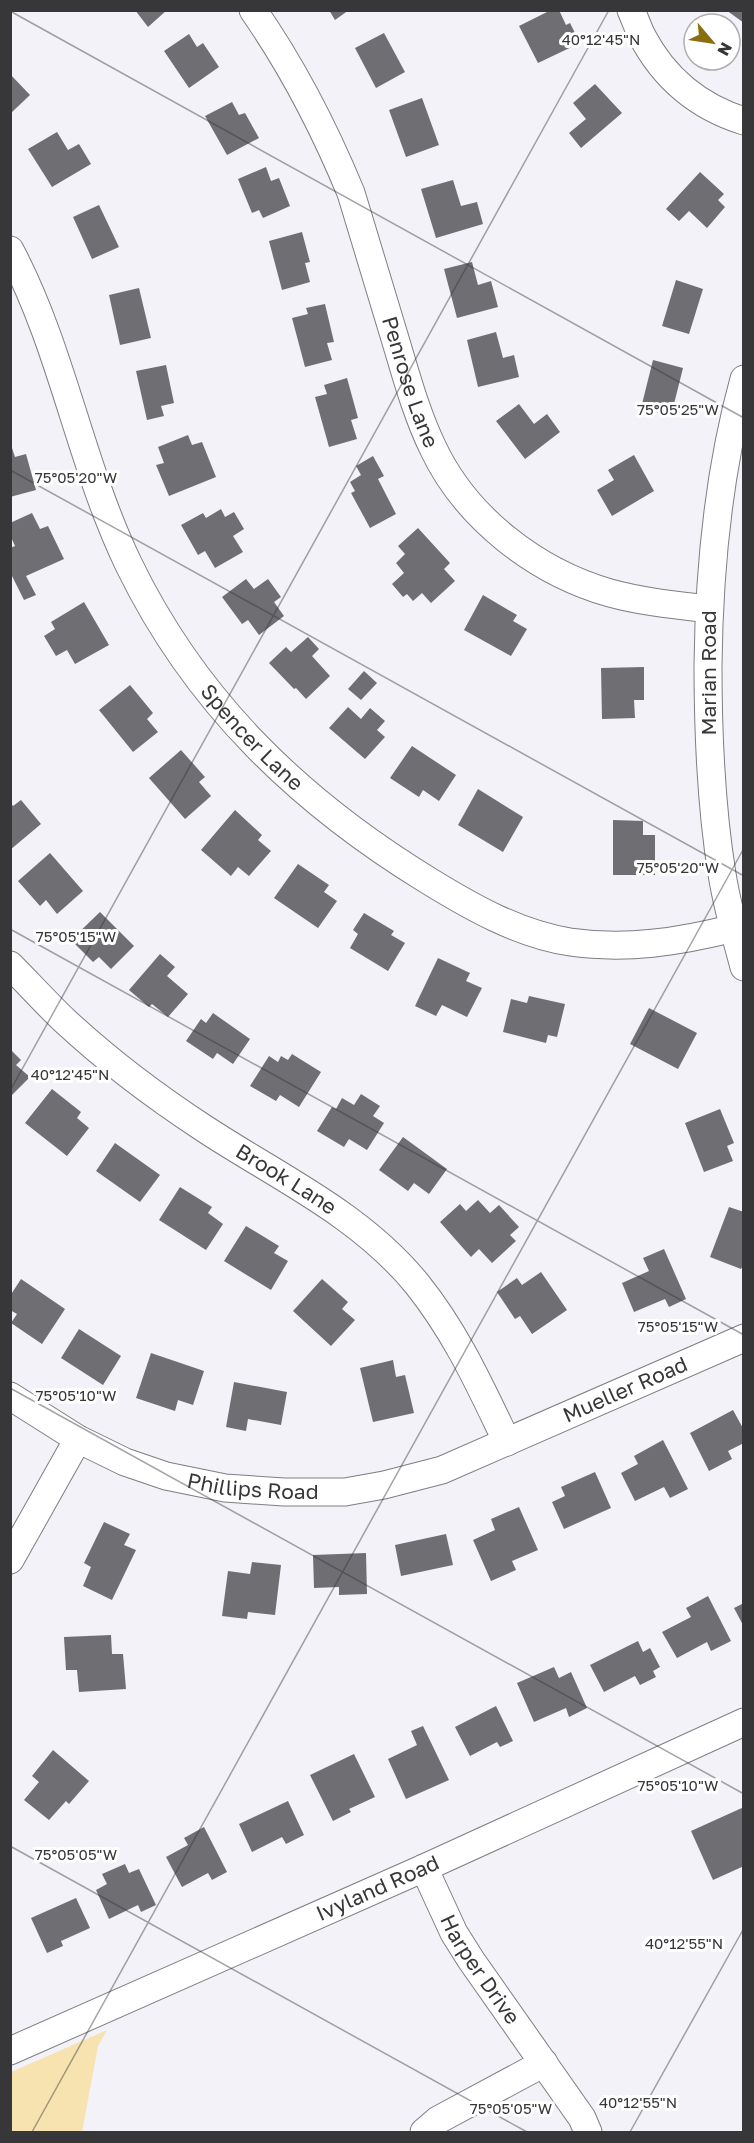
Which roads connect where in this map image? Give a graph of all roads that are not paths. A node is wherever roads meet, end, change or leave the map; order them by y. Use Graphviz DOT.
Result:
graph roads {
  1 [pos="253,10"];
  2 [pos="631,10"];
  3 [pos="744,121"];
  4 [pos="10,250"];
  5 [pos="744,379"];
  6 [pos="709,609"];
  7 [pos="734,928"];
  8 [pos="10,965"];
  9 [pos="744,968"];
  10 [pos="744,1338"];
  11 [pos="10,1396"];
  12 [pos="78,1439"];
  13 [pos="507,1442"];
  14 [pos="10,1560"];
  15 [pos="744,1722"];
  16 [pos="424,1868"];
  17 [pos="10,2051"];
  18 [pos="544,2063"];
  19 [pos="424,2133"];
  20 [pos="588,2133"];
  1 -- 6 [label="street, Penrose Lane"];
  2 -- 3 [label="street"];
  4 -- 7 [label="street, Spencer Lane"];
  5 -- 6 [label="street, Marian Road"];
  6 -- 7 [label="street, Marian Road"];
  7 -- 9 [label="street, Marian Road"];
  8 -- 13 [label="street, Brook Lane"];
  10 -- 13 [label="street, Mueller Road"];
  11 -- 12 [label="street, Phillips Road"];
  12 -- 13 [label="street, Phillips Road"];
  12 -- 14 [label="street"];
  15 -- 16 [label="street, Ivyland Road"];
  16 -- 17 [label="street, Ivyland Road"];
  16 -- 18 [label="street, Harper Drive"];
  18 -- 19 [label="street"];
  18 -- 20 [label="street, Harper Drive"];
}
